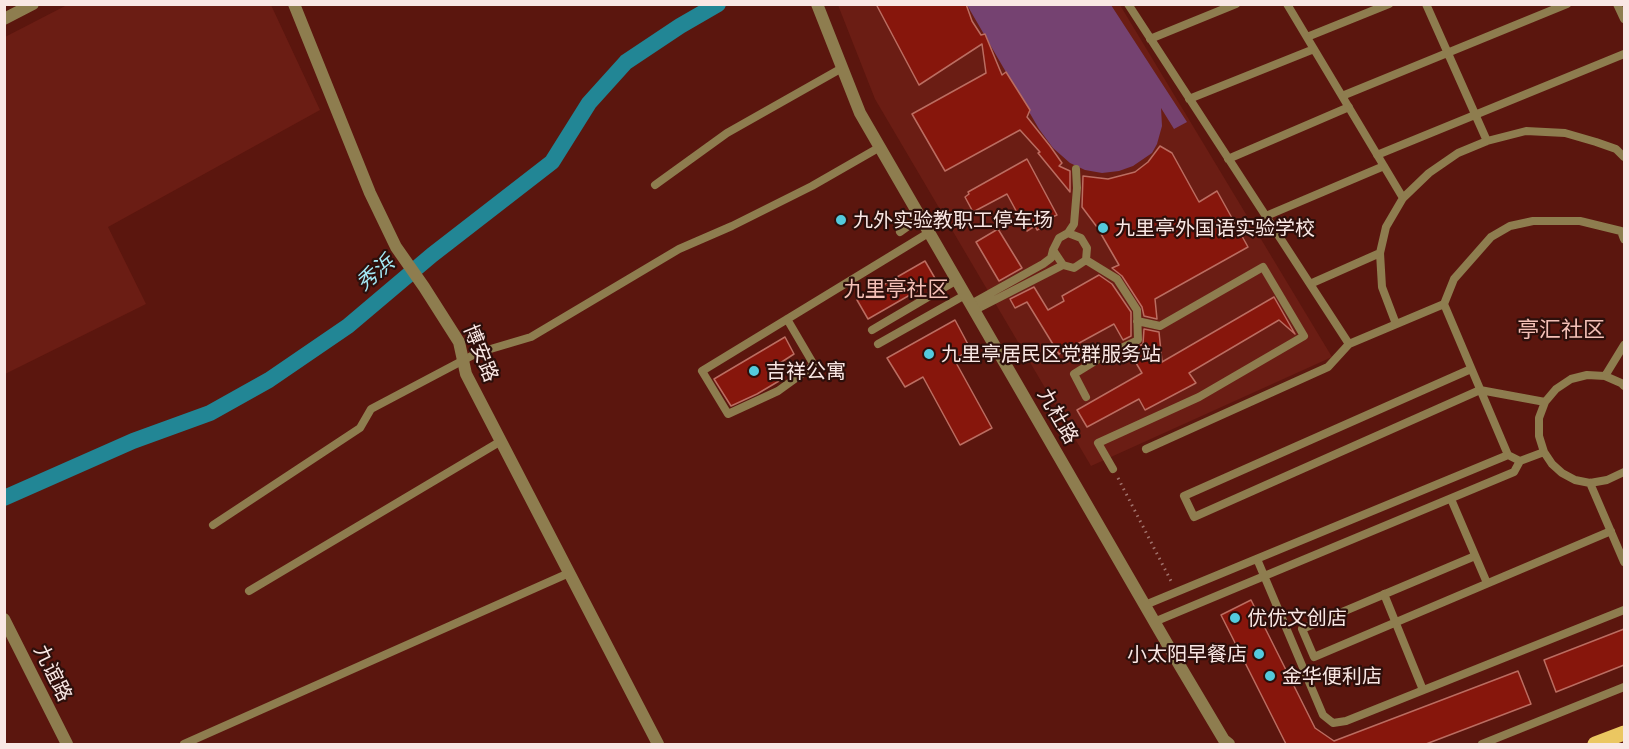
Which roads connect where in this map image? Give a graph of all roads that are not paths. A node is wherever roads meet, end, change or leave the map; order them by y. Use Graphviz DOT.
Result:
graph roads {
  1 [pos="33,4"];
  2 [pos="294,4"];
  3 [pos="817,4"];
  4 [pos="1128,4"];
  5 [pos="1236,4"];
  6 [pos="1287,4"];
  7 [pos="1389,4"];
  8 [pos="1426,4"];
  9 [pos="1567,4"];
  10 [pos="1617,4"];
  11 [pos="4,19"];
  12 [pos="1624,19"];
  13 [pos="1307,37"];
  14 [pos="1150,39"];
  15 [pos="1314,49"];
  16 [pos="1447,53"];
  17 [pos="1624,54"];
  18 [pos="842,68"];
  19 [pos="1342,96"];
  20 [pos="1189,99"];
  21 [pos="1349,107"];
  22 [pos="1475,115"];
  23 [pos="1487,141"];
  24 [pos="1624,145"];
  25 [pos="880,147"];
  26 [pos="1616,148"];
  27 [pos="1377,155"];
  28 [pos="1624,157"];
  29 [pos="1228,159"];
  30 [pos="1384,166"];
  31 [pos="1076,169"];
  32 [pos="655,185"];
  33 [pos="1403,198"];
  34 [pos="1266,216"];
  35 [pos="921,217"];
  36 [pos="900,232"];
  37 [pos="930,232"];
  38 [pos="1068,233"];
  39 [pos="1623,234"];
  40 [pos="1053,250"];
  41 [pos="1380,253"];
  42 [pos="1086,260"];
  43 [pos="1063,265"];
  44 [pos="957,280"];
  45 [pos="1310,284"];
  46 [pos="970,303"];
  47 [pos="1444,304"];
  48 [pos="787,319"];
  49 [pos="1137,321"];
  50 [pos="1396,324"];
  51 [pos="872,330"];
  52 [pos="878,344"];
  53 [pos="1349,344"];
  54 [pos="1624,345"];
  55 [pos="463,360"];
  56 [pos="1471,369"];
  57 [pos="1605,376"];
  58 [pos="1624,386"];
  59 [pos="1480,390"];
  60 [pos="1086,396"];
  61 [pos="1545,402"];
  62 [pos="501,441"];
  63 [pos="1146,449"];
  64 [pos="1544,452"];
  65 [pos="1508,455"];
  66 [pos="1520,461"];
  67 [pos="1113,469"];
  68 [pos="1624,473"];
  69 [pos="1590,483"];
  70 [pos="1451,499"];
  71 [pos="213,525"];
  72 [pos="1611,531"];
  73 [pos="1475,556"];
  74 [pos="1257,559"];
  75 [pos="1624,562"];
  76 [pos="569,573"];
  77 [pos="1264,577"];
  78 [pos="1487,583"];
  79 [pos="249,591"];
  80 [pos="1384,594"];
  81 [pos="1145,605"];
  82 [pos="1624,610"];
  83 [pos="4,619"];
  84 [pos="1154,622"];
  85 [pos="1395,622"];
  86 [pos="1624,687"];
  87 [pos="1423,690"];
  88 [pos="1624,732"];
  89 [pos="67,744"];
  90 [pos="184,744"];
  91 [pos="658,744"];
  92 [pos="1229,744"];
  93 [pos="1482,744"];
  94 [pos="1595,744"];
  1 -- 11 [label="street"];
  2 -- 55 [label="street, 博安路"];
  3 -- 18 [label="street, 九杜路"];
  4 -- 14 [label="lane"];
  5 -- 14 [label="lane"];
  6 -- 13 [label="lane"];
  7 -- 13 [label="lane"];
  8 -- 16 [label="lane"];
  9 -- 16 [label="lane"];
  10 -- 12 [label="lane"];
  13 -- 15 [label="lane"];
  14 -- 20 [label="lane"];
  15 -- 19 [label="lane"];
  15 -- 20 [label="lane"];
  16 -- 19 [label="lane"];
  16 -- 22 [label="lane"];
  17 -- 22 [label="lane"];
  18 -- 25 [label="street, 九杜路"];
  18 -- 32 [label="lane"];
  19 -- 21 [label="lane"];
  20 -- 29 [label="lane"];
  21 -- 27 [label="lane"];
  21 -- 29 [label="lane"];
  22 -- 23 [label="lane"];
  22 -- 27 [label="lane"];
  23 -- 26 [label="lane"];
  23 -- 33 [label="lane"];
  24 -- 26 [label="lane"];
  25 -- 35 [label="street, 九杜路"];
  25 -- 55 [label="lane"];
  26 -- 28 [label="lane"];
  27 -- 30 [label="lane"];
  29 -- 34 [label="lane"];
  30 -- 33 [label="lane"];
  30 -- 34 [label="lane"];
  31 -- 38 [label="lane"];
  33 -- 41 [label="lane"];
  34 -- 45 [label="lane"];
  35 -- 36 [label="lane"];
  35 -- 37 [label="street, 九杜路"];
  37 -- 44 [label="street, 九杜路"];
  37 -- 48 [label="lane"];
  38 -- 40 [label="lane"];
  38 -- 42 [label="lane"];
  39 -- 47 [label="lane"];
  40 -- 43 [label="lane"];
  40 -- 46 [label="lane"];
  41 -- 45 [label="lane"];
  41 -- 50 [label="lane"];
  42 -- 43 [label="lane"];
  42 -- 49 [label="lane"];
  43 -- 46 [label="lane"];
  44 -- 46 [label="street, 九杜路"];
  44 -- 51 [label="lane"];
  45 -- 53 [label="lane"];
  46 -- 52 [label="lane"];
  46 -- 81 [label="street, 九杜路"];
  47 -- 50 [label="lane"];
  47 -- 56 [label="lane"];
  48 -- 48 [label="lane"];
  49 -- 60 [label="lane"];
  49 -- 67 [label="lane"];
  50 -- 53 [label="lane"];
  53 -- 63 [label="lane"];
  54 -- 57 [label="lane"];
  55 -- 62 [label="street, 博安路"];
  55 -- 71 [label="lane"];
  56 -- 59 [label="lane"];
  56 -- 59 [label="lane"];
  57 -- 58 [label="lane"];
  57 -- 61 [label="lane"];
  59 -- 61 [label="lane"];
  59 -- 65 [label="lane"];
  61 -- 64 [label="lane"];
  62 -- 76 [label="street, 博安路"];
  62 -- 79 [label="lane"];
  64 -- 66 [label="lane"];
  64 -- 69 [label="lane"];
  65 -- 66 [label="lane"];
  65 -- 74 [label="lane"];
  66 -- 70 [label="lane"];
  68 -- 69 [label="lane"];
  69 -- 72 [label="lane"];
  70 -- 73 [label="lane"];
  70 -- 77 [label="lane"];
  72 -- 75 [label="lane"];
  72 -- 78 [label="lane"];
  73 -- 78 [label="lane"];
  73 -- 80 [label="lane"];
  74 -- 77 [label="lane"];
  74 -- 81 [label="lane"];
  76 -- 90 [label="lane"];
  76 -- 91 [label="street, 博安路"];
  77 -- 84 [label="lane"];
  77 -- 87 [label="lane"];
  78 -- 85 [label="lane"];
  80 -- 85 [label="lane"];
  80 -- 85 [label="lane"];
  81 -- 84 [label="street, 九杜路"];
  82 -- 87 [label="lane"];
  83 -- 89 [label="street, 九谊路"];
  84 -- 92 [label="street, 九杜路"];
  85 -- 87 [label="lane"];
  86 -- 93 [label="lane"];
  88 -- 94 [label="main road"];
}
